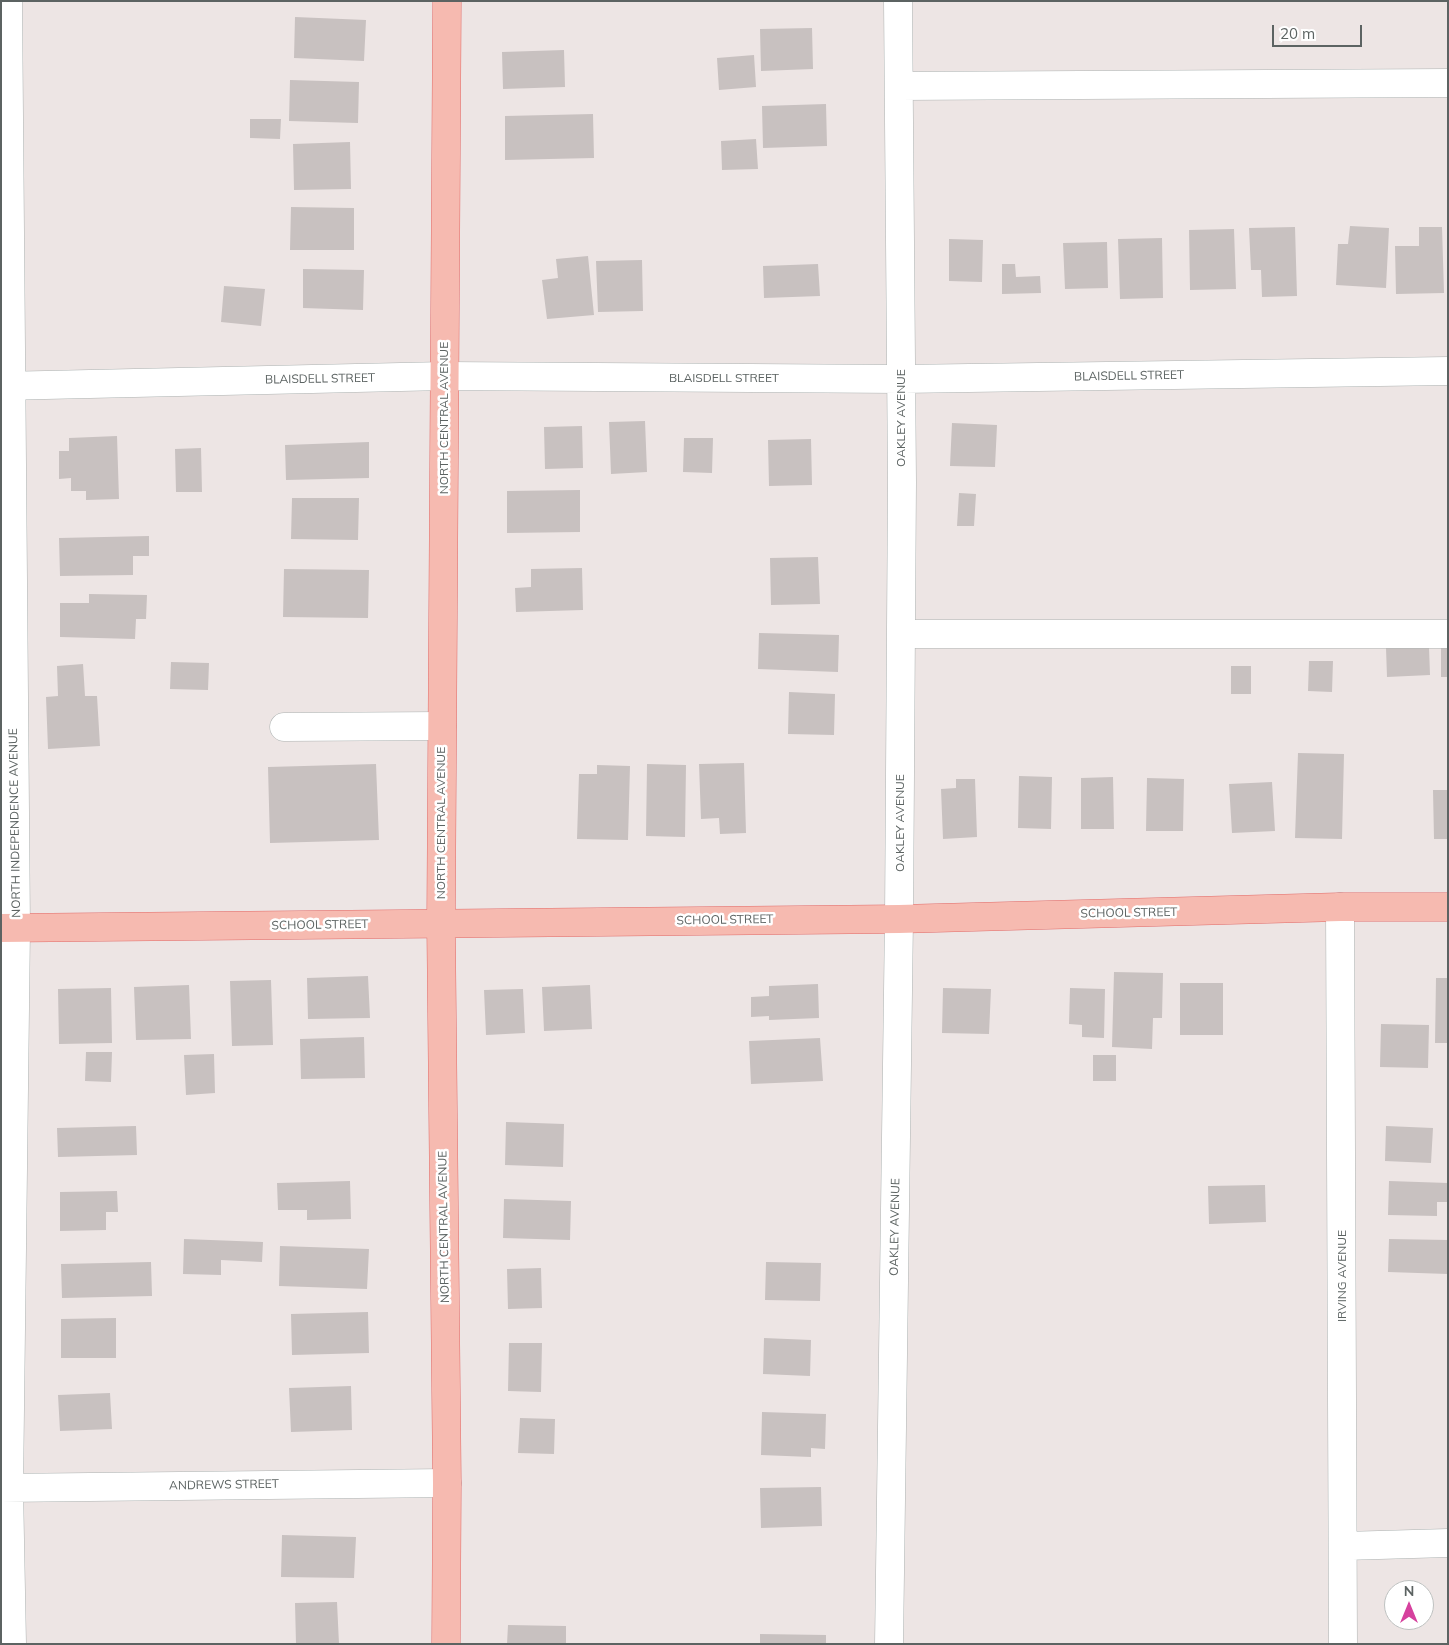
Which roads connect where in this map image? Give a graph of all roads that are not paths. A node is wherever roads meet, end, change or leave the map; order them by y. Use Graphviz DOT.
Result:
graph roads {
  1 [pos="8,1"];
  2 [pos="447,1"];
  3 [pos="898,1"];
  4 [pos="1448,83"];
  5 [pos="899,86"];
  6 [pos="1448,371"];
  7 [pos="445,376"];
  8 [pos="901,379"];
  9 [pos="6,386"];
  10 [pos="901,634"];
  11 [pos="1448,634"];
  12 [pos="442,726"];
  13 [pos="284,727"];
  14 [pos="1340,907"];
  15 [pos="1448,907"];
  16 [pos="899,919"];
  17 [pos="441,923"];
  18 [pos="9,928"];
  19 [pos="447,1483"];
  20 [pos="5,1488"];
  21 [pos="1448,1543"];
  22 [pos="1344,1546"];
  23 [pos="12,1644"];
  24 [pos="446,1644"];
  25 [pos="889,1644"];
  26 [pos="1344,1644"];
  1 -- 9 [label="street, NORTH INDEPENDENCE AVENUE"];
  2 -- 7 [label="main road, NORTH CENTRAL AVENUE"];
  3 -- 5 [label="street, OAKLEY AVENUE"];
  4 -- 5 [label="street"];
  5 -- 8 [label="street, OAKLEY AVENUE"];
  6 -- 8 [label="street, BLAISDELL STREET"];
  7 -- 8 [label="street, BLAISDELL STREET"];
  7 -- 9 [label="street, BLAISDELL STREET"];
  7 -- 12 [label="main road, NORTH CENTRAL AVENUE"];
  8 -- 10 [label="street, OAKLEY AVENUE"];
  9 -- 18 [label="street, NORTH INDEPENDENCE AVENUE"];
  10 -- 11 [label="street"];
  10 -- 16 [label="street, OAKLEY AVENUE"];
  12 -- 13 [label="street"];
  12 -- 17 [label="main road, NORTH CENTRAL AVENUE"];
  14 -- 15 [label="main road, SCHOOL STREET"];
  14 -- 16 [label="main road, SCHOOL STREET"];
  14 -- 22 [label="street, IRVING AVENUE"];
  16 -- 17 [label="main road, SCHOOL STREET"];
  16 -- 25 [label="street, OAKLEY AVENUE"];
  17 -- 18 [label="main road, SCHOOL STREET"];
  17 -- 19 [label="main road, NORTH CENTRAL AVENUE"];
  18 -- 20 [label="street, NORTH INDEPENDENCE AVENUE"];
  19 -- 20 [label="street, ANDREWS STREET"];
  19 -- 24 [label="main road, NORTH CENTRAL AVENUE"];
  20 -- 23 [label="street, NORTH INDEPENDENCE AVENUE"];
  21 -- 22 [label="street"];
  22 -- 26 [label="street, IRVING AVENUE"];
}
